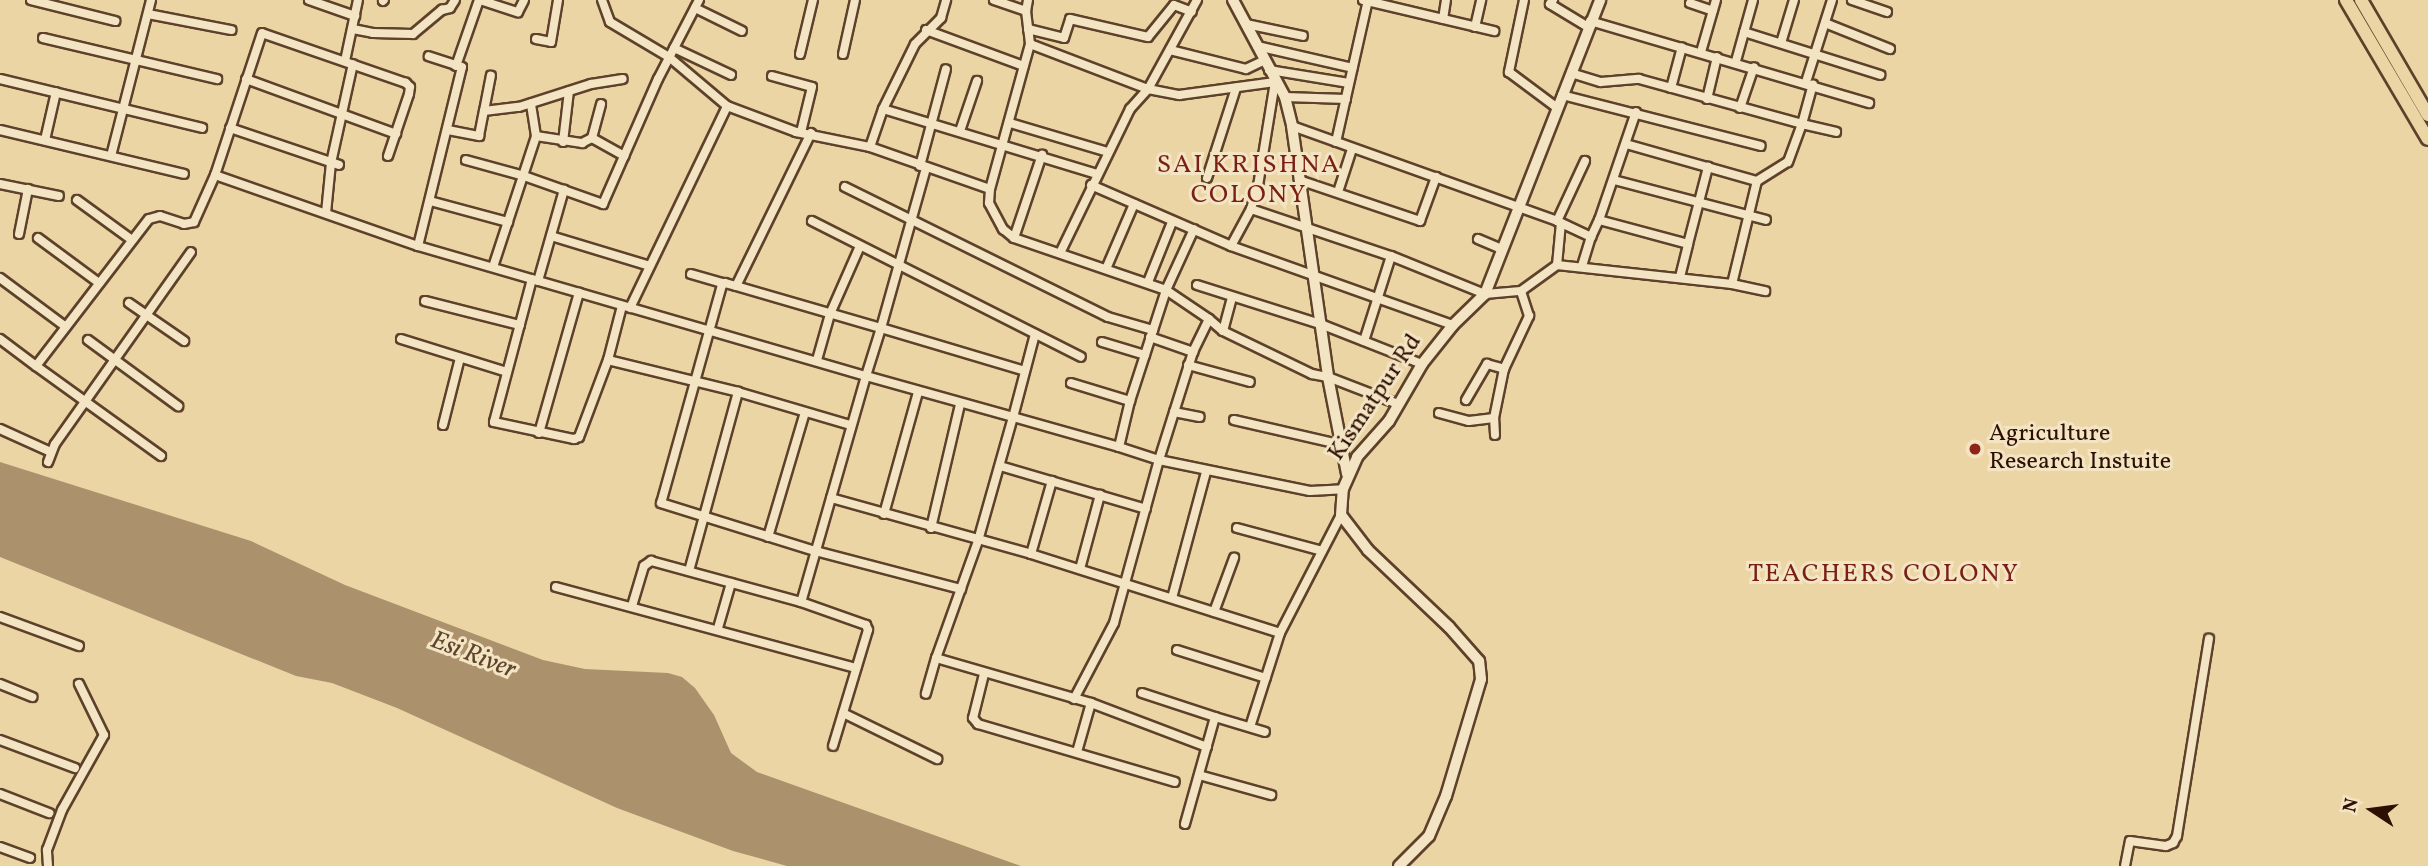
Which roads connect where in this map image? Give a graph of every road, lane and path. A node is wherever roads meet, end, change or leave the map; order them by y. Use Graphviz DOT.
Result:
graph roads {
  1 [pos="31,0"];
  2 [pos="151,0"];
  3 [pos="309,0"];
  4 [pos="358,0"];
  5 [pos="455,0"];
  6 [pos="479,0"];
  7 [pos="524,0"];
  8 [pos="558,0"];
  9 [pos="602,0"];
  10 [pos="813,0"];
  11 [pos="855,0"];
  12 [pos="946,0"];
  13 [pos="994,0"];
  14 [pos="1028,0"];
  15 [pos="1197,0"];
  16 [pos="1233,0"];
  17 [pos="1366,0"];
  18 [pos="1446,0"];
  19 [pos="1481,0"];
  20 [pos="1524,0"];
  21 [pos="1553,0"];
  22 [pos="1600,0"];
  23 [pos="1716,0"];
  24 [pos="1753,0"];
  25 [pos="1794,0"];
  26 [pos="1832,0"];
  27 [pos="1852,0"];
  28 [pos="2346,0"];
  29 [pos="2361,0"];
  30 [pos="1690,3"];
  31 [pos="697,4"];
  32 [pos="1026,10"];
  33 [pos="1713,11"];
  34 [pos="1192,12"];
  35 [pos="1887,12"];
  36 [pos="148,14"];
  37 [pos="355,16"];
  38 [pos="1443,19"];
  39 [pos="115,21"];
  40 [pos="1825,23"];
  41 [pos="1246,24"];
  42 [pos="1589,24"];
  43 [pos="1475,27"];
  44 [pos="352,29"];
  45 [pos="1028,29"];
  46 [pos="231,30"];
  47 [pos="926,30"];
  48 [pos="742,31"];
  49 [pos="1494,31"];
  50 [pos="1744,32"];
  51 [pos="1303,36"];
  52 [pos="43,38"];
  53 [pos="536,39"];
  54 [pos="1781,43"];
  55 [pos="1030,44"];
  56 [pos="1256,45"];
  57 [pos="1682,47"];
  58 [pos="674,48"];
  59 [pos="1890,49"];
  60 [pos="1170,50"];
  61 [pos="1700,52"];
  62 [pos="1816,53"];
  63 [pos="800,54"];
  64 [pos="843,54"];
  65 [pos="429,56"];
  66 [pos="669,57"];
  67 [pos="1717,57"];
  68 [pos="134,61"];
  69 [pos="1736,61"];
  70 [pos="349,63"];
  71 [pos="1266,65"];
  72 [pos="456,66"];
  73 [pos="1024,66"];
  74 [pos="1754,67"];
  75 [pos="1353,68"];
  76 [pos="946,69"];
  77 [pos="1572,73"];
  78 [pos="731,75"];
  79 [pos="1880,75"];
  80 [pos="491,76"];
  81 [pos="772,76"];
  82 [pos="0,79"];
  83 [pos="217,79"];
  84 [pos="246,79"];
  85 [pos="623,79"];
  86 [pos="976,81"];
  87 [pos="1275,82"];
  88 [pos="1349,83"];
  89 [pos="1810,83"];
  90 [pos="1236,88"];
  91 [pos="1671,88"];
  92 [pos="1148,89"];
  93 [pos="569,91"];
  94 [pos="56,92"];
  95 [pos="1562,95"];
  96 [pos="1285,97"];
  97 [pos="1346,99"];
  98 [pos="1707,99"];
  99 [pos="531,103"];
  100 [pos="1869,103"];
  101 [pos="601,104"];
  102 [pos="727,106"];
  103 [pos="1556,107"];
  104 [pos="122,108"];
  105 [pos="1740,108"];
  106 [pos="883,109"];
  107 [pos="484,111"];
  108 [pos="1636,112"];
  109 [pos="342,114"];
  110 [pos="2428,115"];
  111 [pos="932,122"];
  112 [pos="1010,123"];
  113 [pos="1802,124"];
  114 [pos="1292,126"];
  115 [pos="202,128"];
  116 [pos="230,128"];
  117 [pos="0,130"];
  118 [pos="448,130"];
  119 [pos="960,131"];
  120 [pos="801,132"];
  121 [pos="1836,132"];
  122 [pos="811,133"];
  123 [pos="396,134"];
  124 [pos="536,136"];
  125 [pos="592,138"];
  126 [pos="2428,139"];
  127 [pos="45,140"];
  128 [pos="563,142"];
  129 [pos="1336,142"];
  130 [pos="1003,144"];
  131 [pos="1626,144"];
  132 [pos="1761,146"];
  133 [pos="870,148"];
  134 [pos="1352,149"];
  135 [pos="1108,152"];
  136 [pos="1042,155"];
  137 [pos="111,156"];
  138 [pos="388,156"];
  139 [pos="624,156"];
  140 [pos="467,160"];
  141 [pos="1585,161"];
  142 [pos="335,164"];
  143 [pos="923,167"];
  144 [pos="1708,167"];
  145 [pos="184,174"];
  146 [pos="1097,174"];
  147 [pos="215,175"];
  148 [pos="524,176"];
  149 [pos="1207,177"];
  150 [pos="1436,177"];
  151 [pos="1298,180"];
  152 [pos="1614,180"];
  153 [pos="1757,181"];
  154 [pos="0,184"];
  155 [pos="1091,185"];
  156 [pos="845,187"];
  157 [pos="28,189"];
  158 [pos="990,189"];
  159 [pos="564,190"];
  160 [pos="1338,192"];
  161 [pos="60,196"];
  162 [pos="77,200"];
  163 [pos="430,201"];
  164 [pos="1135,204"];
  165 [pos="1698,204"];
  166 [pos="1518,205"];
  167 [pos="1251,209"];
  168 [pos="326,213"];
  169 [pos="1749,216"];
  170 [pos="1600,220"];
  171 [pos="1766,220"];
  172 [pos="812,221"];
  173 [pos="508,222"];
  174 [pos="913,222"];
  175 [pos="1172,222"];
  176 [pos="1559,222"];
  177 [pos="1306,226"];
  178 [pos="1194,229"];
  179 [pos="19,234"];
  180 [pos="551,236"];
  181 [pos="1591,237"];
  182 [pos="38,238"];
  183 [pos="1014,238"];
  184 [pos="1478,239"];
  185 [pos="132,240"];
  186 [pos="1688,244"];
  187 [pos="418,246"];
  188 [pos="860,246"];
  189 [pos="1231,246"];
  190 [pos="1501,249"];
  191 [pos="191,252"];
  192 [pos="1060,253"];
  193 [pos="1391,256"];
  194 [pos="1557,265"];
  195 [pos="650,266"];
  196 [pos="1582,266"];
  197 [pos="493,267"];
  198 [pos="899,267"];
  199 [pos="1106,269"];
  200 [pos="1312,273"];
  201 [pos="691,274"];
  202 [pos="1680,277"];
  203 [pos="0,278"];
  204 [pos="535,280"];
  205 [pos="1148,282"];
  206 [pos="99,283"];
  207 [pos="723,283"];
  208 [pos="1732,284"];
  209 [pos="1196,285"];
  210 [pos="736,286"];
  211 [pos="1166,290"];
  212 [pos="1521,290"];
  213 [pos="1765,291"];
  214 [pos="579,293"];
  215 [pos="1485,294"];
  216 [pos="1232,297"];
  217 [pos="1378,297"];
  218 [pos="425,301"];
  219 [pos="130,303"];
  220 [pos="626,307"];
  221 [pos="830,314"];
  222 [pos="146,315"];
  223 [pos="1209,319"];
  224 [pos="520,325"];
  225 [pos="1453,325"];
  226 [pos="1323,326"];
  227 [pos="66,327"];
  228 [pos="710,328"];
  229 [pos="881,328"];
  230 [pos="1223,331"];
  231 [pos="1152,333"];
  232 [pos="1035,334"];
  233 [pos="0,339"];
  234 [pos="401,339"];
  235 [pos="88,340"];
  236 [pos="184,341"];
  237 [pos="1364,341"];
  238 [pos="1102,342"];
  239 [pos="1192,352"];
  240 [pos="1145,355"];
  241 [pos="1081,357"];
  242 [pos="115,359"];
  243 [pos="460,359"];
  244 [pos="608,360"];
  245 [pos="817,360"];
  246 [pos="1422,364"];
  247 [pos="1188,365"];
  248 [pos="36,366"];
  249 [pos="1504,369"];
  250 [pos="1025,371"];
  251 [pos="507,372"];
  252 [pos="866,376"];
  253 [pos="1328,377"];
  254 [pos="695,382"];
  255 [pos="1251,382"];
  256 [pos="1071,383"];
  257 [pos="737,392"];
  258 [pos="918,392"];
  259 [pos="1466,400"];
  260 [pos="1130,401"];
  261 [pos="84,402"];
  262 [pos="960,404"];
  263 [pos="1398,404"];
  264 [pos="178,406"];
  265 [pos="805,412"];
  266 [pos="1174,412"];
  267 [pos="1439,413"];
  268 [pos="1013,417"];
  269 [pos="1200,417"];
  270 [pos="1494,418"];
  271 [pos="1234,420"];
  272 [pos="443,425"];
  273 [pos="850,425"];
  274 [pos="0,429"];
  275 [pos="539,433"];
  276 [pos="1495,435"];
  277 [pos="1342,445"];
  278 [pos="1119,447"];
  279 [pos="51,452"];
  280 [pos="161,456"];
  281 [pos="1159,460"];
  282 [pos="48,462"];
  283 [pos="1000,466"];
  284 [pos="1206,472"];
  285 [pos="1347,474"];
  286 [pos="1052,481"];
  287 [pos="1343,489"];
  288 [pos="1100,495"];
  289 [pos="831,498"];
  290 [pos="1146,509"];
  291 [pos="884,514"];
  292 [pos="1341,515"];
  293 [pos="704,518"];
  294 [pos="931,528"];
  295 [pos="1237,528"];
  296 [pos="768,537"];
  297 [pos="978,541"];
  298 [pos="815,551"];
  299 [pos="1322,551"];
  300 [pos="1031,554"];
  301 [pos="1234,558"];
  302 [pos="1080,569"];
  303 [pos="689,571"];
  304 [pos="731,583"];
  305 [pos="1125,583"];
  306 [pos="556,587"];
  307 [pos="961,589"];
  308 [pos="1172,598"];
  309 [pos="800,602"];
  310 [pos="632,606"];
  311 [pos="1214,612"];
  312 [pos="0,617"];
  313 [pos="718,628"];
  314 [pos="1280,633"];
  315 [pos="2209,639"];
  316 [pos="79,646"];
  317 [pos="1177,650"];
  318 [pos="936,658"];
  319 [pos="856,668"];
  320 [pos="984,674"];
  321 [pos="1266,678"];
  322 [pos="0,684"];
  323 [pos="79,684"];
  324 [pos="1142,693"];
  325 [pos="926,694"];
  326 [pos="33,697"];
  327 [pos="1074,699"];
  328 [pos="1091,703"];
  329 [pos="843,713"];
  330 [pos="1215,717"];
  331 [pos="1250,727"];
  332 [pos="1265,732"];
  333 [pos="0,740"];
  334 [pos="833,746"];
  335 [pos="1207,747"];
  336 [pos="1077,752"];
  337 [pos="937,759"];
  338 [pos="75,768"];
  339 [pos="1199,775"];
  340 [pos="1175,782"];
  341 [pos="0,794"];
  342 [pos="1271,795"];
  343 [pos="49,813"];
  344 [pos="1185,824"];
  345 [pos="0,847"];
  346 [pos="30,858"];
  347 [pos="48,866"];
  348 [pos="1399,866"];
  349 [pos="2125,866"];
  1 -- 39 [label="street"];
  2 -- 36 [label="street"];
  3 -- 37 [label="street"];
  4 -- 37 [label="street"];
  5 -- 44 [label="street"];
  6 -- 7 [label="street"];
  6 -- 72 [label="street"];
  8 -- 53 [label="street"];
  9 -- 66 [label="street"];
  10 -- 63 [label="street"];
  11 -- 64 [label="street"];
  12 -- 47 [label="street"];
  13 -- 32 [label="street"];
  14 -- 32 [label="street"];
  15 -- 34 [label="street"];
  16 -- 41 [label="street"];
  17 -- 38 [label="street"];
  17 -- 75 [label="street"];
  18 -- 38 [label="street"];
  19 -- 43 [label="street"];
  20 -- 103 [label="street"];
  21 -- 42 [label="street"];
  22 -- 42 [label="street, Kismatpur Rd"];
  23 -- 33 [label="street"];
  24 -- 50 [label="street"];
  25 -- 54 [label="street"];
  26 -- 40 [label="street"];
  27 -- 35 [label="street"];
  28 -- 126 [label="main road"];
  29 -- 110 [label="main road"];
  30 -- 33 [label="street"];
  31 -- 48 [label="street"];
  31 -- 58 [label="street"];
  32 -- 45 [label="street"];
  33 -- 61 [label="street"];
  34 -- 45 [label="street"];
  34 -- 60 [label="street"];
  36 -- 46 [label="street"];
  36 -- 68 [label="street"];
  37 -- 44 [label="street"];
  38 -- 43 [label="street"];
  40 -- 59 [label="street"];
  40 -- 62 [label="street"];
  41 -- 51 [label="street"];
  41 -- 56 [label="street"];
  42 -- 57 [label="street"];
  42 -- 77 [label="street, Kismatpur Rd"];
  43 -- 49 [label="street"];
  44 -- 70 [label="street"];
  45 -- 55 [label="street"];
  47 -- 73 [label="street"];
  47 -- 106 [label="street"];
  50 -- 54 [label="street"];
  50 -- 69 [label="street"];
  52 -- 68 [label="street"];
  54 -- 62 [label="street"];
  55 -- 73 [label="street"];
  55 -- 92 [label="street"];
  56 -- 71 [label="street"];
  56 -- 75 [label="street"];
  57 -- 61 [label="street"];
  57 -- 91 [label="street"];
  58 -- 66 [label="street"];
  58 -- 78 [label="street"];
  60 -- 71 [label="street"];
  60 -- 92 [label="street"];
  61 -- 67 [label="street"];
  62 -- 79 [label="street"];
  62 -- 89 [label="street"];
  65 -- 72 [label="street"];
  66 -- 102 [label="street"];
  66 -- 139 [label="street"];
  67 -- 69 [label="street"];
  67 -- 98 [label="street"];
  68 -- 83 [label="street"];
  68 -- 104 [label="street"];
  69 -- 74 [label="street"];
  70 -- 84 [label="street"];
  70 -- 109 [label="street"];
  70 -- 123 [label="street"];
  71 -- 87 [label="street"];
  71 -- 88 [label="street"];
  72 -- 118 [label="street"];
  73 -- 112 [label="street"];
  74 -- 89 [label="street"];
  74 -- 105 [label="street"];
  75 -- 88 [label="street"];
  76 -- 111 [label="street"];
  77 -- 91 [label="street"];
  77 -- 95 [label="street, Kismatpur Rd"];
  80 -- 107 [label="street"];
  81 -- 120 [label="street"];
  82 -- 94 [label="street"];
  84 -- 109 [label="street"];
  84 -- 116 [label="street"];
  85 -- 93 [label="street"];
  86 -- 119 [label="street"];
  87 -- 90 [label="street"];
  87 -- 96 [label="street"];
  87 -- 167 [label="street"];
  88 -- 97 [label="street"];
  89 -- 100 [label="street"];
  89 -- 113 [label="street"];
  90 -- 92 [label="street"];
  90 -- 149 [label="street"];
  91 -- 98 [label="street"];
  92 -- 135 [label="street"];
  93 -- 99 [label="street"];
  93 -- 128 [label="street"];
  94 -- 104 [label="street"];
  94 -- 127 [label="street"];
  95 -- 103 [label="street, Kismatpur Rd"];
  95 -- 108 [label="street"];
  96 -- 97 [label="street"];
  96 -- 114 [label="street"];
  97 -- 129 [label="street"];
  98 -- 105 [label="street"];
  99 -- 107 [label="street"];
  99 -- 124 [label="street"];
  101 -- 125 [label="street"];
  102 -- 120 [label="street"];
  102 -- 195 [label="street"];
  103 -- 166 [label="street, Kismatpur Rd"];
  104 -- 115 [label="street"];
  104 -- 137 [label="street"];
  105 -- 113 [label="street"];
  106 -- 111 [label="street"];
  106 -- 133 [label="street"];
  107 -- 118 [label="street"];
  108 -- 131 [label="street"];
  108 -- 132 [label="street"];
  109 -- 123 [label="street"];
  109 -- 142 [label="street"];
  111 -- 119 [label="street"];
  111 -- 143 [label="street"];
  112 -- 130 [label="street"];
  112 -- 135 [label="street"];
  113 -- 121 [label="street"];
  113 -- 153 [label="street"];
  114 -- 129 [label="street"];
  114 -- 151 [label="street"];
  116 -- 142 [label="street"];
  116 -- 147 [label="street"];
  117 -- 127 [label="street"];
  118 -- 163 [label="street"];
  119 -- 130 [label="street"];
  120 -- 122 [label="street"];
  122 -- 133 [label="street"];
  122 -- 210 [label="street"];
  123 -- 138 [label="street"];
  124 -- 128 [label="street"];
  124 -- 148 [label="street"];
  125 -- 128 [label="street"];
  125 -- 139 [label="street"];
  127 -- 137 [label="street"];
  129 -- 134 [label="street"];
  130 -- 136 [label="street"];
  130 -- 158 [label="street"];
  131 -- 144 [label="street"];
  131 -- 152 [label="street"];
  133 -- 143 [label="street"];
  134 -- 150 [label="street"];
  134 -- 160 [label="street"];
  135 -- 146 [label="street"];
  136 -- 146 [label="street"];
  136 -- 183 [label="street"];
  137 -- 145 [label="street"];
  139 -- 159 [label="street"];
  140 -- 148 [label="street"];
  141 -- 176 [label="street"];
  142 -- 168 [label="street"];
  143 -- 158 [label="street"];
  143 -- 174 [label="street"];
  144 -- 153 [label="street"];
  144 -- 165 [label="street"];
  146 -- 155 [label="street"];
  147 -- 168 [label="street"];
  147 -- 185 [label="street"];
  148 -- 159 [label="street"];
  148 -- 173 [label="street"];
  150 -- 160 [label="street"];
  150 -- 166 [label="street"];
  151 -- 160 [label="street"];
  151 -- 177 [label="street"];
  152 -- 165 [label="street"];
  152 -- 170 [label="street"];
  153 -- 169 [label="street"];
  154 -- 157 [label="street"];
  155 -- 164 [label="street"];
  155 -- 192 [label="street"];
  156 -- 174 [label="street"];
  157 -- 161 [label="street"];
  157 -- 179 [label="street"];
  158 -- 183 [label="street"];
  159 -- 180 [label="street"];
  162 -- 185 [label="street"];
  163 -- 173 [label="street"];
  163 -- 187 [label="street"];
  164 -- 175 [label="street"];
  164 -- 199 [label="street"];
  165 -- 169 [label="street"];
  165 -- 186 [label="street"];
  166 -- 176 [label="street"];
  166 -- 190 [label="street, Kismatpur Rd"];
  167 -- 177 [label="street"];
  167 -- 189 [label="street"];
  168 -- 187 [label="street"];
  169 -- 171 [label="street"];
  169 -- 208 [label="street"];
  170 -- 181 [label="street"];
  170 -- 186 [label="street"];
  172 -- 188 [label="street"];
  173 -- 197 [label="street"];
  174 -- 198 [label="street"];
  174 -- 231 [label="street"];
  175 -- 178 [label="street"];
  175 -- 205 [label="street"];
  176 -- 181 [label="street"];
  176 -- 194 [label="street"];
  177 -- 193 [label="street"];
  177 -- 200 [label="street"];
  178 -- 189 [label="street"];
  178 -- 211 [label="street"];
  180 -- 195 [label="street"];
  180 -- 204 [label="street"];
  181 -- 196 [label="street"];
  182 -- 206 [label="street"];
  183 -- 192 [label="street"];
  184 -- 190 [label="street"];
  185 -- 206 [label="street"];
  186 -- 202 [label="street"];
  187 -- 197 [label="street"];
  188 -- 198 [label="street"];
  188 -- 221 [label="street"];
  189 -- 200 [label="street"];
  190 -- 215 [label="street, Kismatpur Rd"];
  191 -- 222 [label="street"];
  192 -- 199 [label="street"];
  193 -- 215 [label="street"];
  193 -- 217 [label="street"];
  194 -- 196 [label="street"];
  194 -- 212 [label="street"];
  195 -- 220 [label="street"];
  196 -- 202 [label="street"];
  197 -- 204 [label="street"];
  198 -- 229 [label="street"];
  198 -- 232 [label="street"];
  199 -- 205 [label="street"];
  200 -- 217 [label="street"];
  200 -- 226 [label="street"];
  201 -- 207 [label="street"];
  202 -- 208 [label="street"];
  203 -- 227 [label="street"];
  204 -- 214 [label="street"];
  204 -- 224 [label="street"];
  205 -- 211 [label="street"];
  206 -- 227 [label="street"];
  207 -- 210 [label="street"];
  207 -- 228 [label="street"];
  208 -- 213 [label="street"];
  209 -- 216 [label="street"];
  210 -- 221 [label="street"];
  211 -- 223 [label="street"];
  211 -- 231 [label="street"];
  212 -- 215 [label="street"];
  212 -- 249 [label="street"];
  214 -- 220 [label="street"];
  214 -- 275 [label="street"];
  215 -- 225 [label="street, Kismatpur Rd"];
  216 -- 226 [label="street"];
  216 -- 230 [label="street"];
  217 -- 225 [label="street"];
  217 -- 237 [label="street"];
  218 -- 224 [label="street"];
  219 -- 222 [label="street"];
  220 -- 228 [label="street"];
  220 -- 244 [label="street"];
  221 -- 229 [label="street"];
  221 -- 245 [label="street"];
  222 -- 236 [label="street"];
  222 -- 242 [label="street"];
  223 -- 230 [label="street"];
  223 -- 239 [label="street"];
  224 -- 251 [label="street"];
  225 -- 246 [label="street, Kismatpur Rd"];
  226 -- 237 [label="street"];
  226 -- 253 [label="street"];
  227 -- 248 [label="street"];
  228 -- 245 [label="street"];
  228 -- 254 [label="street"];
  229 -- 250 [label="street"];
  229 -- 252 [label="street"];
  230 -- 253 [label="street"];
  231 -- 239 [label="street"];
  231 -- 240 [label="street"];
  232 -- 241 [label="street"];
  232 -- 250 [label="street"];
  233 -- 248 [label="street"];
  234 -- 243 [label="street"];
  235 -- 242 [label="street"];
  237 -- 246 [label="street"];
  238 -- 240 [label="street"];
  239 -- 247 [label="street"];
  240 -- 260 [label="street"];
  242 -- 261 [label="street"];
  242 -- 264 [label="street"];
  243 -- 251 [label="street"];
  243 -- 272 [label="street"];
  244 -- 254 [label="street"];
  244 -- 275 [label="street"];
  245 -- 252 [label="street"];
  246 -- 263 [label="street, Kismatpur Rd"];
  247 -- 255 [label="street"];
  247 -- 266 [label="street"];
  248 -- 261 [label="street"];
  249 -- 259 [label="street"];
  249 -- 270 [label="street"];
  250 -- 268 [label="street"];
  251 -- 275 [label="street"];
  252 -- 258 [label="street"];
  252 -- 273 [label="street"];
  253 -- 263 [label="street"];
  253 -- 277 [label="street"];
  254 -- 257 [label="street"];
  254 -- 293 [label="street"];
  256 -- 260 [label="street"];
  257 -- 265 [label="street"];
  257 -- 293 [label="street"];
  258 -- 262 [label="street"];
  258 -- 291 [label="street"];
  260 -- 278 [label="street"];
  261 -- 279 [label="street"];
  261 -- 280 [label="street"];
  262 -- 268 [label="street"];
  262 -- 294 [label="street"];
  263 -- 285 [label="street, Kismatpur Rd"];
  265 -- 273 [label="street"];
  265 -- 296 [label="street"];
  266 -- 269 [label="street"];
  266 -- 281 [label="street"];
  267 -- 270 [label="street"];
  268 -- 278 [label="street"];
  268 -- 283 [label="street"];
  270 -- 276 [label="street"];
  271 -- 277 [label="street"];
  273 -- 289 [label="street"];
  274 -- 279 [label="street"];
  277 -- 285 [label="street"];
  278 -- 281 [label="street"];
  279 -- 282 [label="street"];
  281 -- 284 [label="street"];
  281 -- 290 [label="street"];
  283 -- 286 [label="street"];
  283 -- 297 [label="street"];
  284 -- 287 [label="street"];
  284 -- 308 [label="street"];
  285 -- 287 [label="street, Kismatpur Rd"];
  286 -- 288 [label="street"];
  286 -- 300 [label="street"];
  287 -- 292 [label="street, Kismatpur Rd"];
  288 -- 290 [label="street"];
  288 -- 302 [label="street"];
  289 -- 291 [label="street"];
  289 -- 298 [label="street"];
  290 -- 305 [label="street"];
  291 -- 294 [label="street"];
  292 -- 299 [label="street"];
  292 -- 348 [label="street"];
  293 -- 296 [label="street"];
  293 -- 303 [label="street"];
  294 -- 297 [label="street"];
  295 -- 299 [label="street"];
  296 -- 298 [label="street"];
  297 -- 300 [label="street"];
  297 -- 307 [label="street"];
  298 -- 307 [label="street"];
  298 -- 309 [label="street"];
  299 -- 314 [label="street"];
  300 -- 302 [label="street"];
  301 -- 311 [label="street"];
  302 -- 305 [label="street"];
  303 -- 304 [label="street"];
  303 -- 310 [label="street"];
  304 -- 309 [label="street"];
  304 -- 313 [label="street"];
  305 -- 308 [label="street"];
  305 -- 327 [label="street"];
  306 -- 310 [label="street"];
  307 -- 318 [label="street"];
  308 -- 311 [label="street"];
  309 -- 319 [label="street"];
  310 -- 313 [label="street"];
  311 -- 314 [label="street"];
  312 -- 316 [label="street"];
  313 -- 319 [label="street"];
  314 -- 321 [label="street"];
  315 -- 349 [label="street"];
  317 -- 321 [label="street"];
  318 -- 320 [label="street"];
  318 -- 325 [label="street"];
  319 -- 329 [label="street"];
  320 -- 327 [label="street"];
  320 -- 336 [label="street"];
  321 -- 331 [label="street"];
  322 -- 326 [label="street"];
  323 -- 347 [label="street"];
  324 -- 330 [label="street"];
  327 -- 328 [label="street"];
  328 -- 335 [label="street"];
  328 -- 336 [label="street"];
  329 -- 334 [label="street"];
  329 -- 337 [label="street"];
  330 -- 331 [label="street"];
  330 -- 335 [label="street"];
  331 -- 332 [label="street"];
  333 -- 338 [label="street"];
  335 -- 339 [label="street"];
  336 -- 340 [label="street"];
  339 -- 342 [label="street"];
  339 -- 344 [label="street"];
  341 -- 343 [label="street"];
  345 -- 346 [label="street"];
}
